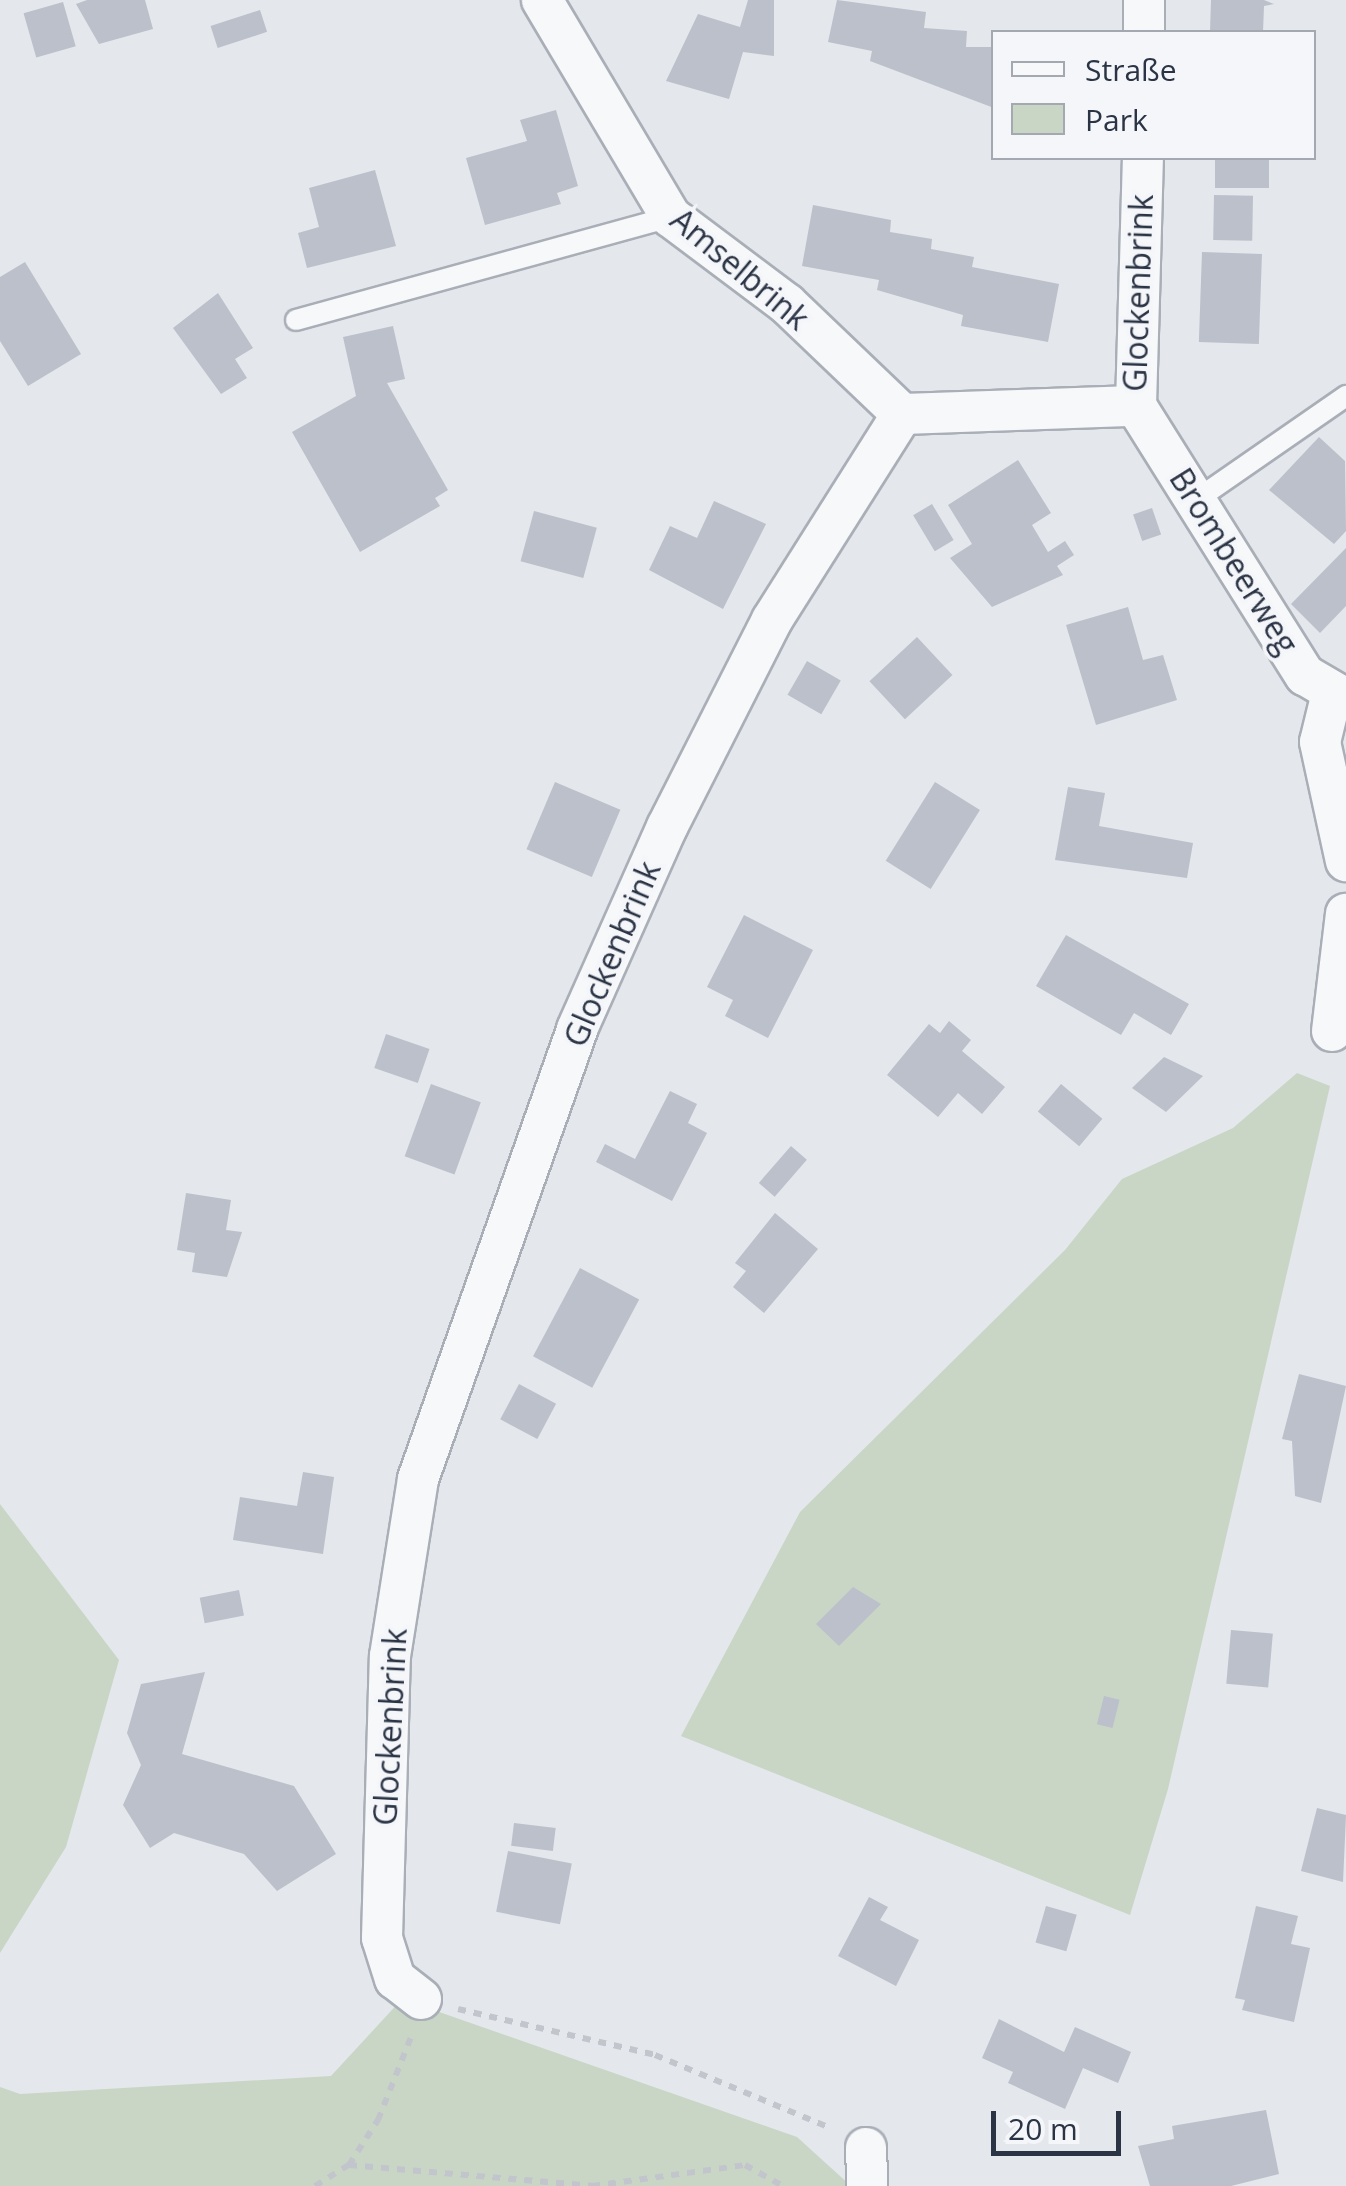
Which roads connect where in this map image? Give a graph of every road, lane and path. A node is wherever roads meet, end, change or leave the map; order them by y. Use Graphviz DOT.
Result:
graph roads {
  1 [pos="542,0"];
  2 [pos="1144,0"];
  3 [pos="1144,30"];
  4 [pos="1143,160"];
  5 [pos="672,217"];
  6 [pos="296,320"];
  7 [pos="1346,396"];
  8 [pos="1136,406"];
  9 [pos="902,414"];
  10 [pos="1196,500"];
  11 [pos="1338,698"];
  12 [pos="1346,861"];
  13 [pos="1346,914"];
  14 [pos="1332,1031"];
  15 [pos="420,1999"];
  16 [pos="349,2165"];
  17 [pos="866,2167"];
  18 [pos="315,2186"];
  19 [pos="783,2186"];
  1 -- 5 [label="street, Amselbrink"];
  2 -- 3 [label="street"];
  4 -- 8 [label="street, Glockenbrink"];
  5 -- 6 [label="lane"];
  5 -- 9 [label="street, Amselbrink"];
  7 -- 10 [label="lane"];
  8 -- 9 [label="street, Glockenbrink"];
  8 -- 10 [label="street, Brombeerweg"];
  9 -- 15 [label="street, Glockenbrink"];
  10 -- 11 [label="street, Brombeerweg"];
  11 -- 12 [label="street"];
  13 -- 14 [label="street"];
  15 -- 16 [label="path"];
  15 -- 17 [label="path"];
  16 -- 18 [label="path"];
  16 -- 19 [label="path"];
}
